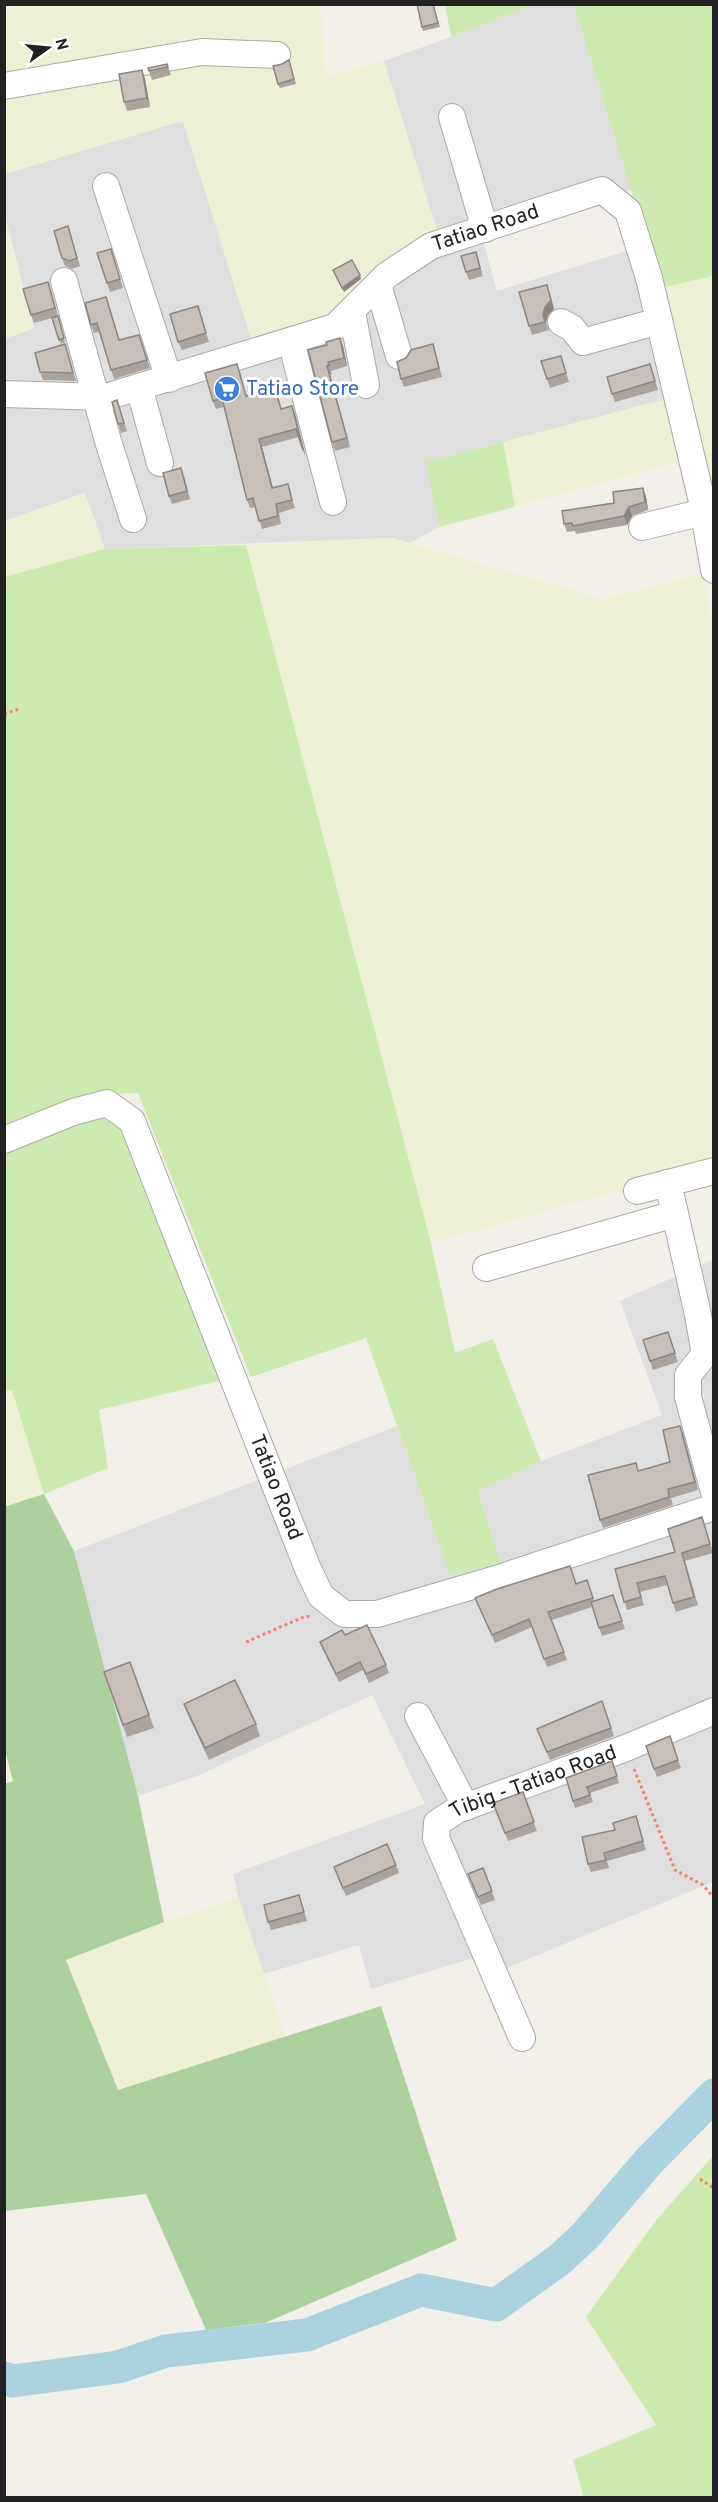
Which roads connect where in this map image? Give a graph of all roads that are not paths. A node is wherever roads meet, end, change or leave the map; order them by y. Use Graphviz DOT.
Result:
graph roads {
  1 [pos="277,55"];
  2 [pos="4,86"];
  3 [pos="452,117"];
  4 [pos="106,186"];
  5 [pos="485,229"];
  6 [pos="64,281"];
  7 [pos="378,285"];
  8 [pos="352,312"];
  9 [pos="659,321"];
  10 [pos="561,322"];
  11 [pos="291,341"];
  12 [pos="399,356"];
  13 [pos="169,379"];
  14 [pos="366,385"];
  15 [pos="140,387"];
  16 [pos="4,394"];
  17 [pos="96,399"];
  18 [pos="160,463"];
  19 [pos="333,502"];
  20 [pos="704,513"];
  21 [pos="133,519"];
  22 [pos="642,528"];
  23 [pos="714,570"];
  24 [pos="4,1140"];
  25 [pos="714,1171"];
  26 [pos="668,1183"];
  27 [pos="638,1191"];
  28 [pos="675,1214"];
  29 [pos="486,1268"];
  30 [pos="714,1492"];
  31 [pos="714,1507"];
  32 [pos="714,1711"];
  33 [pos="418,1716"];
  34 [pos="466,1807"];
  35 [pos="522,2038"];
  1 -- 2 [label="street"];
  3 -- 5 [label="street"];
  4 -- 13 [label="street"];
  5 -- 7 [label="street, Tatiao Road"];
  5 -- 9 [label="street, Tatiao Road"];
  6 -- 17 [label="street"];
  7 -- 8 [label="street, Tatiao Road"];
  7 -- 12 [label="street"];
  8 -- 11 [label="street, Tatiao Road"];
  8 -- 14 [label="street"];
  9 -- 10 [label="street"];
  9 -- 20 [label="street, Tatiao Road"];
  11 -- 13 [label="street, Tatiao Road"];
  11 -- 19 [label="street"];
  13 -- 15 [label="street, Tatiao Road"];
  15 -- 17 [label="street, Tatiao Road"];
  15 -- 18 [label="street"];
  16 -- 17 [label="street, Tatiao Road"];
  17 -- 21 [label="street"];
  20 -- 22 [label="street"];
  20 -- 23 [label="street, Tatiao Road"];
  24 -- 31 [label="street, Tatiao Road"];
  25 -- 26 [label="street"];
  26 -- 27 [label="street"];
  26 -- 28 [label="street"];
  28 -- 29 [label="street"];
  28 -- 30 [label="street"];
  32 -- 34 [label="street, Tibig - Tatiao Road"];
  33 -- 34 [label="street"];
  34 -- 35 [label="street, Tibig - Tatiao Road"];
}
